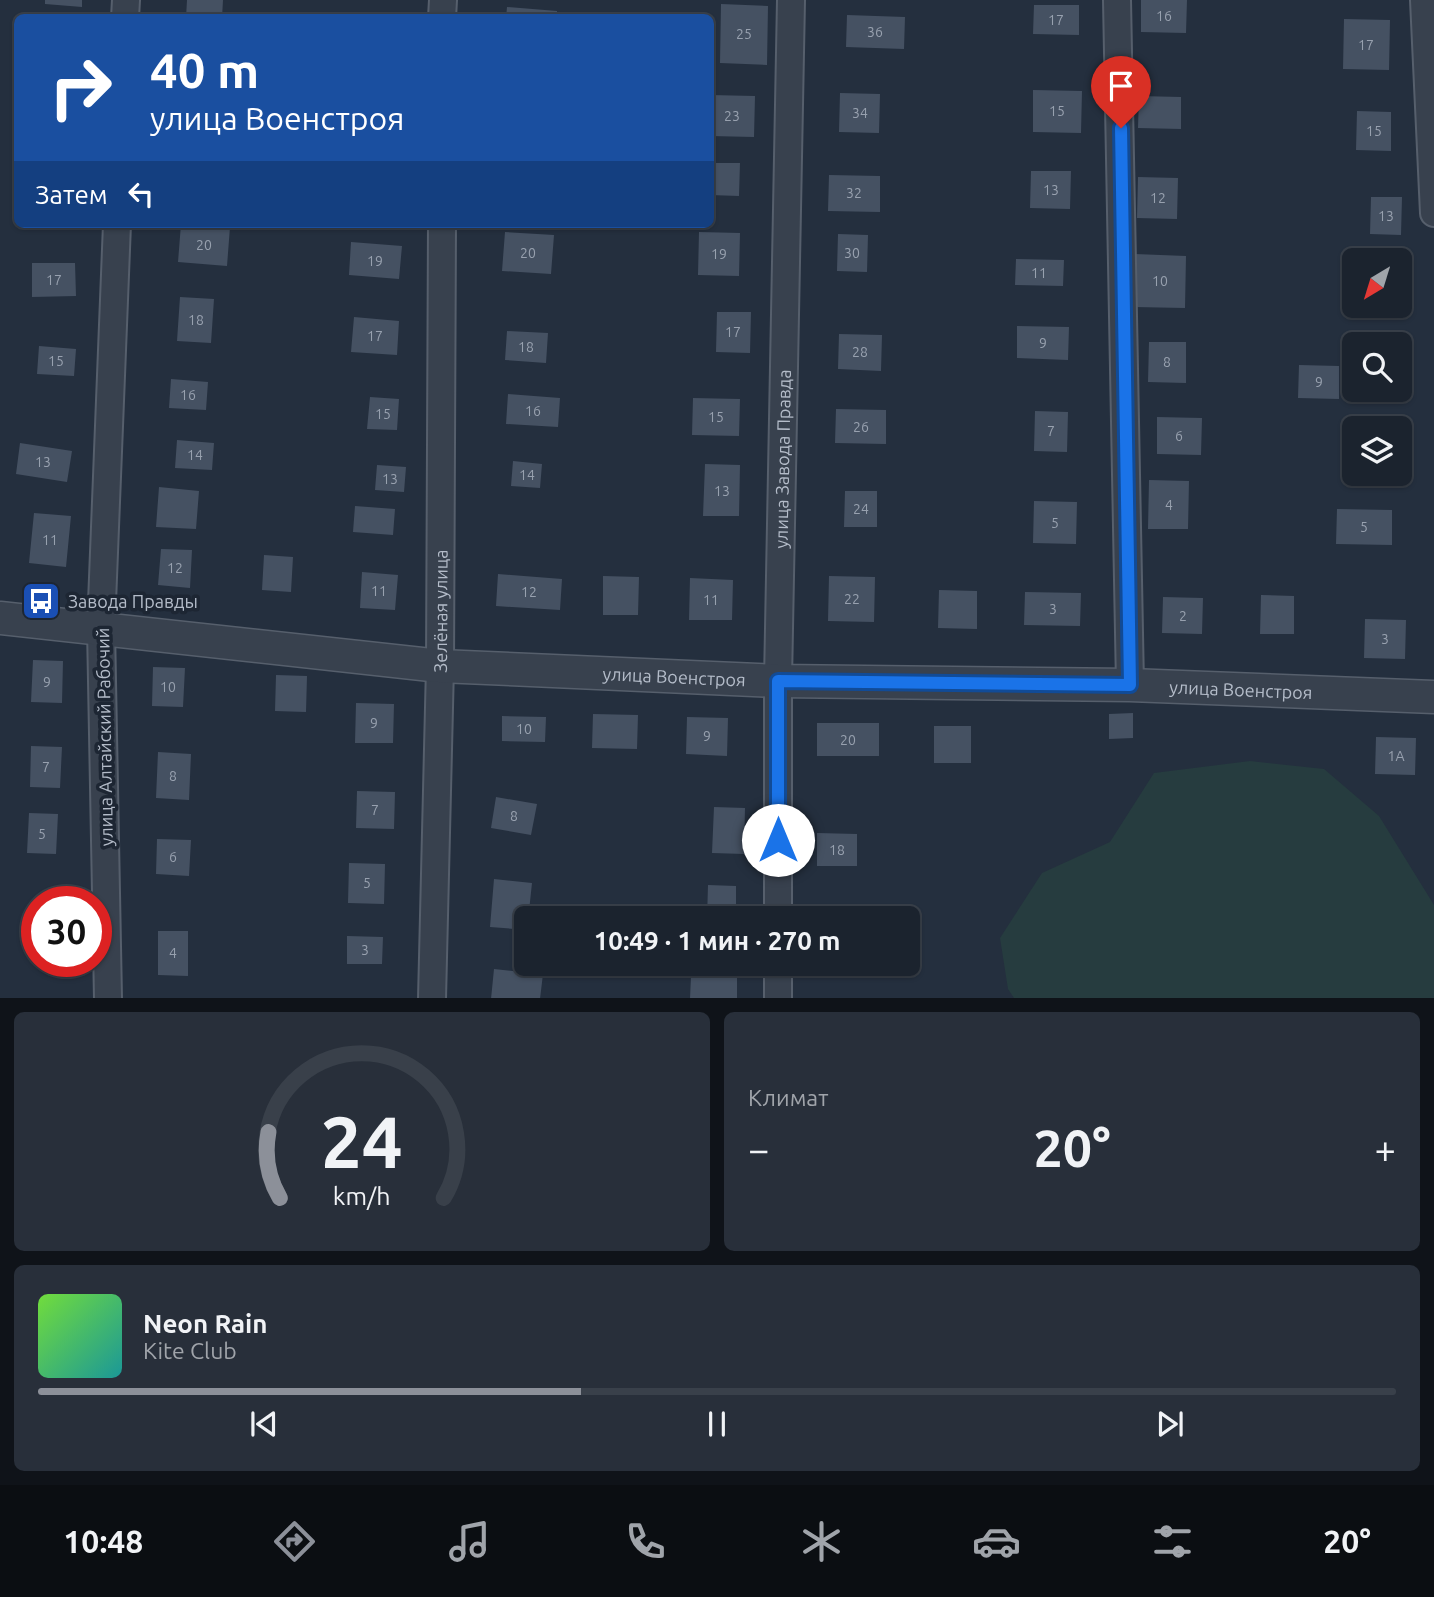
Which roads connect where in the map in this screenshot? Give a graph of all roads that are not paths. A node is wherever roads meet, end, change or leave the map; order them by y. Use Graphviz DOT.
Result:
graph roads {
  1 [pos="791,0"];
  2 [pos="1117,0"];
  3 [pos="1424,0"];
  4 [pos="1434,213"];
  5 [pos="117,228"];
  6 [pos="442,228"];
  7 [pos="0,618"];
  8 [pos="102,628"];
  9 [pos="440,666"];
  10 [pos="778,681"];
  11 [pos="1130,685"];
  12 [pos="1434,697"];
  13 [pos="778,906"];
  14 [pos="778,976"];
  15 [pos="108,998"];
  16 [pos="432,998"];
  17 [pos="778,998"];
  1 -- 10 [label="street, улица Завода Правда"];
  2 -- 11 [label="street"];
  3 -- 4 [label="street"];
  5 -- 8 [label="street, улица Алтайский Рабочий"];
  6 -- 9 [label="street, Зелёная улица"];
  7 -- 8 [label="street, улица Военстроя"];
  8 -- 9 [label="street, улица Военстроя"];
  8 -- 15 [label="street, улица Алтайский Рабочий"];
  9 -- 10 [label="street, улица Военстроя"];
  9 -- 16 [label="street, Зелёная улица"];
  10 -- 11 [label="street, улица Военстроя"];
  10 -- 13 [label="street, улица Завода Правда"];
  11 -- 12 [label="street, улица Военстроя"];
  14 -- 17 [label="street"];
}
